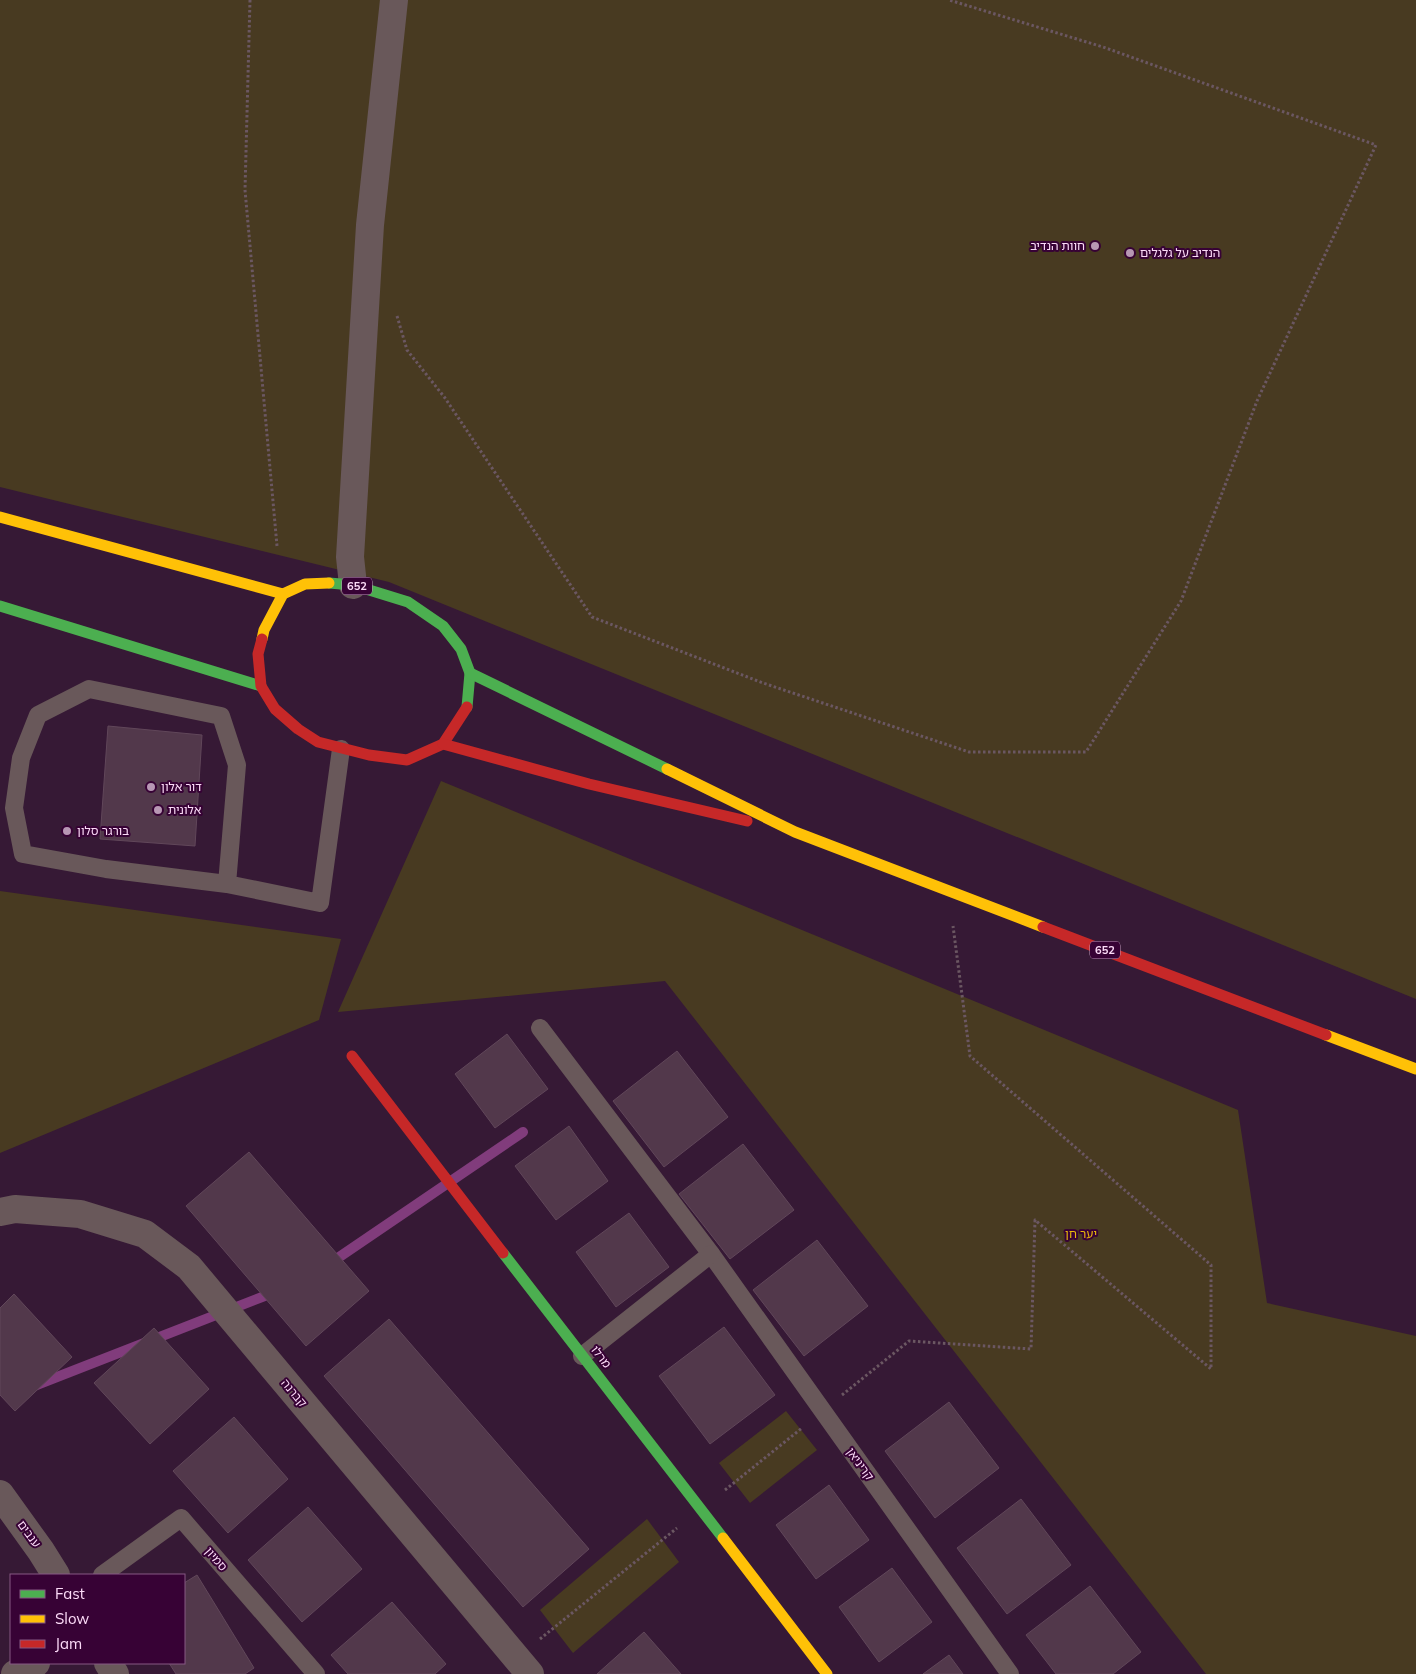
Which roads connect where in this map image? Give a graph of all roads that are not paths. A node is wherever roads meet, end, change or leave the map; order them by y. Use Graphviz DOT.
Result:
graph roads {
  1 [pos="394,0"];
  2 [pos="0,517"];
  3 [pos="353,585"];
  4 [pos="283,594"];
  5 [pos="0,606"];
  6 [pos="470,672"];
  7 [pos="262,686"];
  8 [pos="443,744"];
  9 [pos="341,749"];
  10 [pos="795,832"];
  11 [pos="227,884"];
  12 [pos="540,1028"];
  13 [pos="352,1056"];
  14 [pos="1416,1069"];
  15 [pos="0,1212"];
  16 [pos="710,1254"];
  17 [pos="582,1356"];
  18 [pos="0,1494"];
  19 [pos="55,1574"];
  20 [pos="103,1574"];
  21 [pos="34,1664"];
  22 [pos="15,1674"];
  23 [pos="316,1674"];
  24 [pos="530,1674"];
  25 [pos="827,1674"];
  26 [pos="1010,1674"];
  1 -- 3 [label="street"];
  2 -- 4 [label="main road"];
  3 -- 4 [label="main road, 652"];
  3 -- 6 [label="main road, 652"];
  4 -- 7 [label="main road"];
  5 -- 7 [label="main road"];
  6 -- 8 [label="main road, 652"];
  6 -- 10 [label="main road, 652"];
  7 -- 9 [label="main road"];
  8 -- 9 [label="main road"];
  8 -- 10 [label="main road, 652"];
  9 -- 11 [label="lane"];
  10 -- 14 [label="main road, 652"];
  11 -- 11 [label="lane"];
  12 -- 16 [label="lane, קריניאן"];
  13 -- 17 [label="main road, מרלו"];
  15 -- 24 [label="street, קברנה"];
  16 -- 17 [label="lane"];
  16 -- 26 [label="lane, קריניאן"];
  17 -- 25 [label="main road, מרלו"];
  18 -- 19 [label="street, ענבים"];
  20 -- 23 [label="lane, סמיון"];
  21 -- 22 [label="street"];
}
